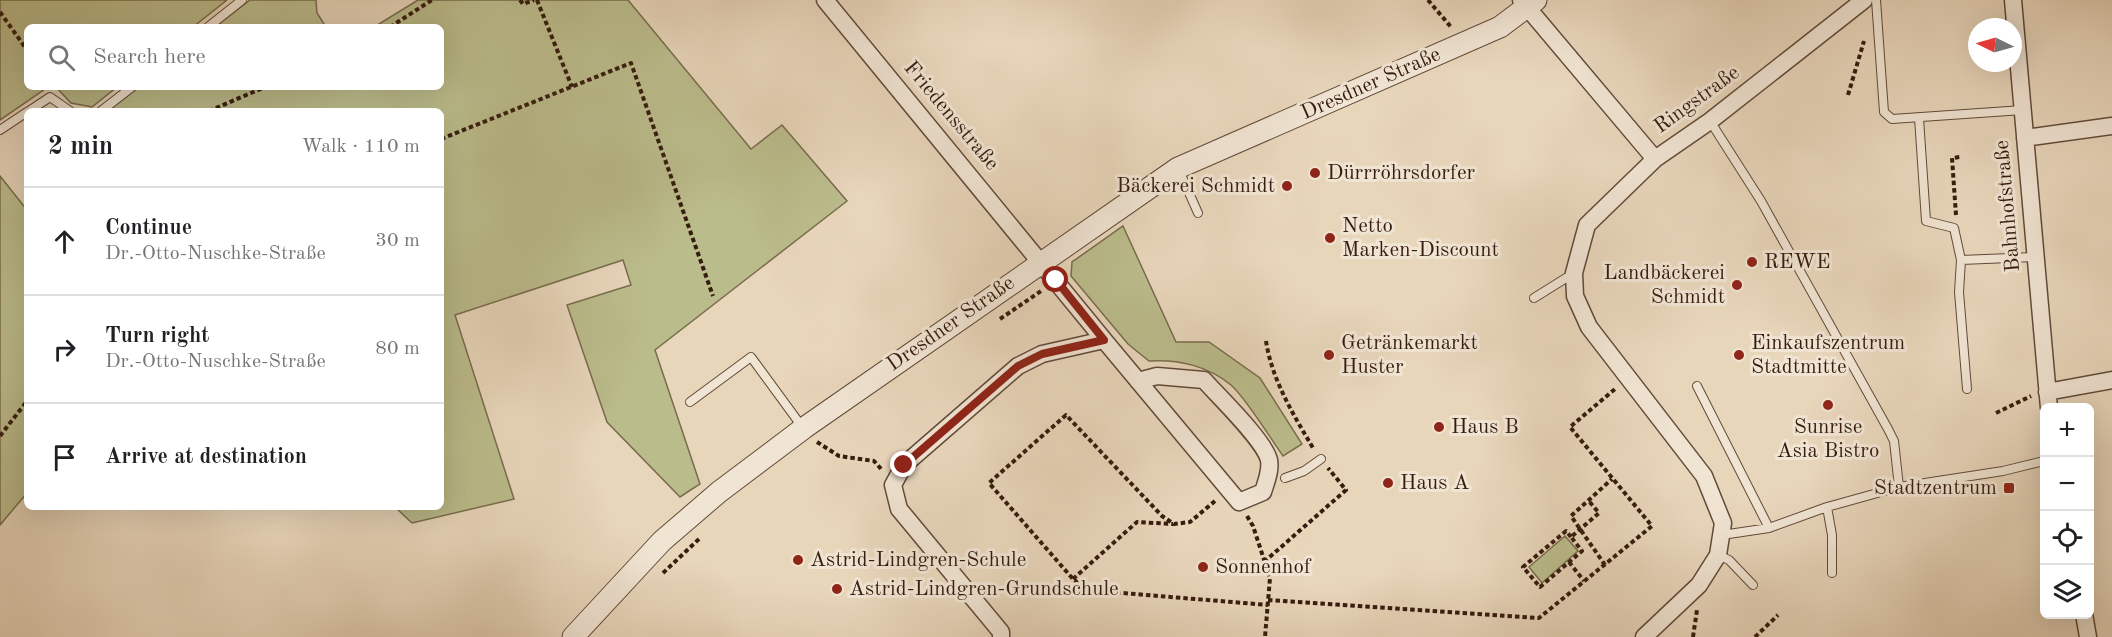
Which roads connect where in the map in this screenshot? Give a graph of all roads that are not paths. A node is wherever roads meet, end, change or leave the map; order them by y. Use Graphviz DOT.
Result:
graph roads {
  1 [pos="242,0"];
  2 [pos="825,0"];
  3 [pos="1864,0"];
  4 [pos="1875,0"];
  5 [pos="2013,0"];
  6 [pos="1528,3"];
  7 [pos="212,24"];
  8 [pos="128,90"];
  9 [pos="34,108"];
  10 [pos="66,108"];
  11 [pos="105,108"];
  12 [pos="2023,110"];
  13 [pos="24,115"];
  14 [pos="1919,118"];
  15 [pos="1710,121"];
  16 [pos="2112,126"];
  17 [pos="0,130"];
  18 [pos="2025,138"];
  19 [pos="1655,159"];
  20 [pos="1178,168"];
  21 [pos="1198,213"];
  22 [pos="2034,257"];
  23 [pos="1961,260"];
  24 [pos="1041,261"];
  25 [pos="1574,273"];
  26 [pos="1534,298"];
  27 [pos="1104,340"];
  28 [pos="2112,380"];
  29 [pos="1138,381"];
  30 [pos="1697,386"];
  31 [pos="1967,389"];
  32 [pos="2048,400"];
  33 [pos="690,402"];
  34 [pos="811,436"];
  35 [pos="1321,459"];
  36 [pos="2040,462"];
  37 [pos="1285,478"];
  38 [pos="1899,487"];
  39 [pos="1827,507"];
  40 [pos="1769,528"];
  41 [pos="1722,534"];
  42 [pos="1718,555"];
  43 [pos="1832,573"];
  44 [pos="1753,585"];
  45 [pos="2085,619"];
  46 [pos="573,637"];
  47 [pos="1000,637"];
  48 [pos="1644,637"];
  49 [pos="2088,637"];
  1 -- 7 [label="lane"];
  2 -- 24 [label="street, Friedensstraße"];
  3 -- 15 [label="street, Ringstraße"];
  4 -- 14 [label="lane"];
  5 -- 12 [label="street, Bahnhofstraße"];
  6 -- 19 [label="street, Ringstraße"];
  6 -- 20 [label="street, Dresdner Straße"];
  8 -- 11 [label="lane"];
  9 -- 10 [label="lane"];
  12 -- 14 [label="lane"];
  12 -- 18 [label="street, Bahnhofstraße"];
  13 -- 17 [label="lane"];
  14 -- 23 [label="lane"];
  15 -- 19 [label="street, Ringstraße"];
  15 -- 38 [label="lane"];
  16 -- 18 [label="street"];
  18 -- 22 [label="street, Bahnhofstraße"];
  19 -- 25 [label="street"];
  20 -- 21 [label="lane"];
  20 -- 24 [label="street, Dresdner Straße"];
  22 -- 23 [label="lane"];
  22 -- 32 [label="street, Bahnhofstraße"];
  23 -- 31 [label="lane"];
  24 -- 27 [label="street, Friedensstraße"];
  24 -- 34 [label="street, Dresdner Straße"];
  25 -- 26 [label="lane"];
  25 -- 41 [label="street"];
  27 -- 29 [label="street, Friedensstraße"];
  27 -- 47 [label="street"];
  28 -- 32 [label="street"];
  29 -- 29 [label="street, Friedensstraße"];
  30 -- 40 [label="lane"];
  33 -- 34 [label="lane"];
  34 -- 46 [label="street, Dresdner Straße"];
  35 -- 37 [label="lane"];
  36 -- 38 [label="lane"];
  38 -- 39 [label="lane"];
  39 -- 40 [label="lane"];
  39 -- 43 [label="lane"];
  40 -- 41 [label="lane"];
  41 -- 42 [label="street"];
  42 -- 44 [label="lane"];
  42 -- 48 [label="street"];
  45 -- 49 [label="street"];
}
